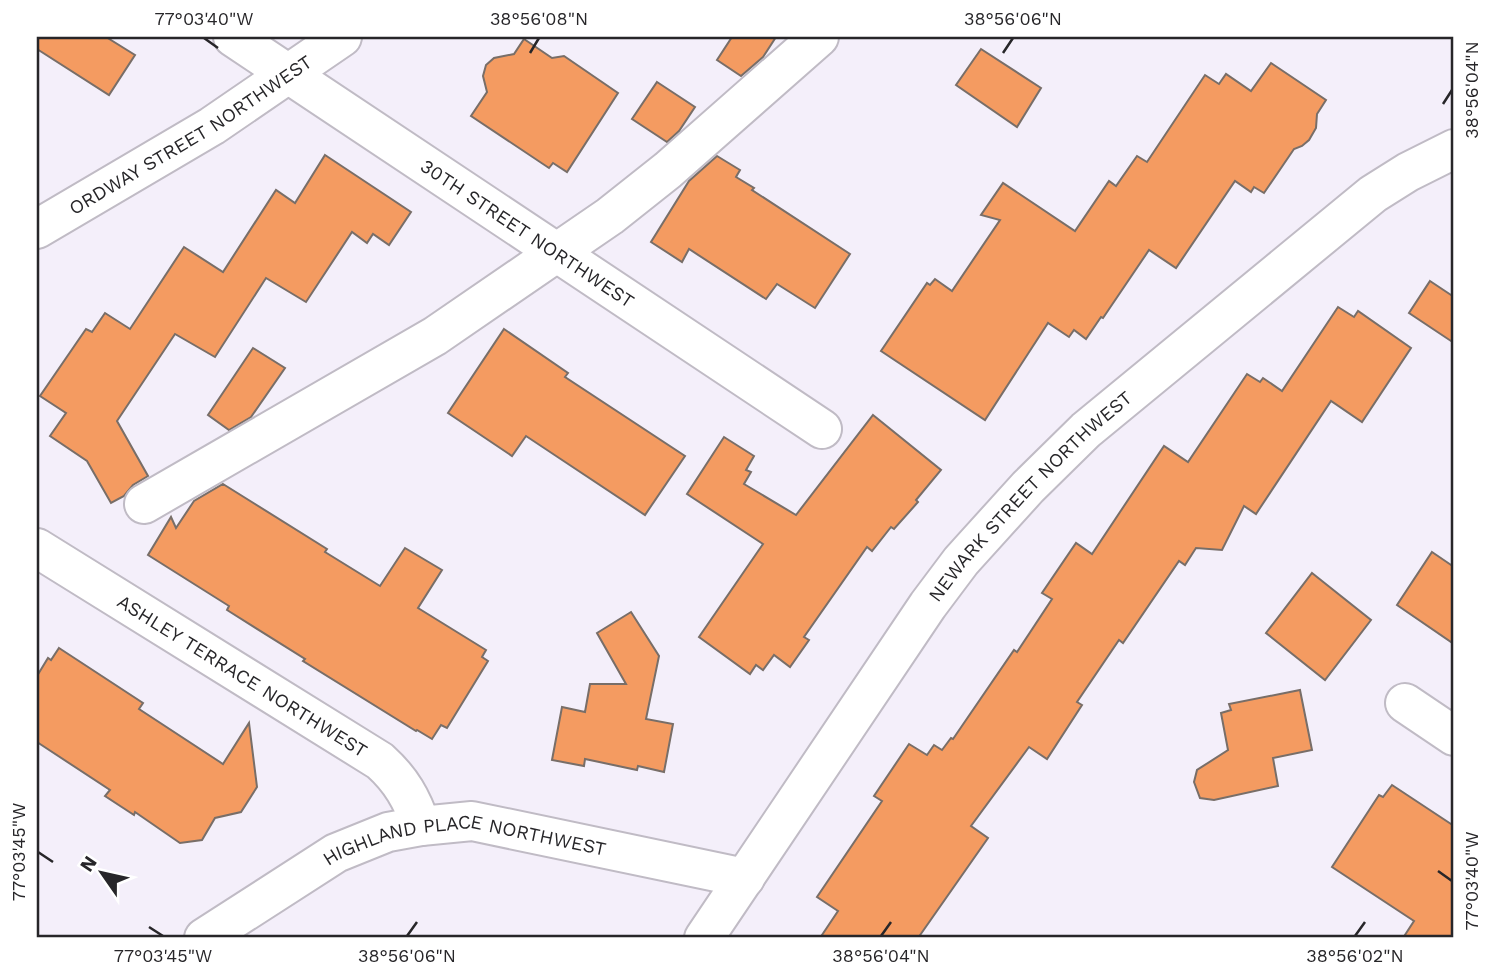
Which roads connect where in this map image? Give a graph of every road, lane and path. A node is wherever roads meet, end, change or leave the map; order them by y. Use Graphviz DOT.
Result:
graph roads {
  1 [pos="233,37"];
  2 [pos="342,37"];
  3 [pos="819,37"];
  4 [pos="289,75"];
  5 [pos="1454,149"];
  6 [pos="37,229"];
  7 [pos="556,253"];
  8 [pos="822,429"];
  9 [pos="144,504"];
  10 [pos="37,548"];
  11 [pos="1405,702"];
  12 [pos="1454,736"];
  13 [pos="421,826"];
  14 [pos="744,878"];
  15 [pos="204,938"];
  16 [pos="704,938"];
  1 -- 4 [label="street, 30TH STREET NORTHWEST"];
  2 -- 4 [label="street, ORDWAY STREET NORTHWEST"];
  3 -- 7 [label="street"];
  4 -- 6 [label="street, ORDWAY STREET NORTHWEST"];
  4 -- 7 [label="street, 30TH STREET NORTHWEST"];
  5 -- 14 [label="street, NEWARK STREET NORTHWEST"];
  7 -- 8 [label="street, 30TH STREET NORTHWEST"];
  7 -- 9 [label="street"];
  10 -- 13 [label="street, ASHLEY TERRACE NORTHWEST"];
  11 -- 12 [label="street"];
  13 -- 14 [label="street, HIGHLAND PLACE NORTHWEST"];
  13 -- 15 [label="street, HIGHLAND PLACE NORTHWEST"];
  14 -- 16 [label="street, NEWARK STREET NORTHWEST"];
}
